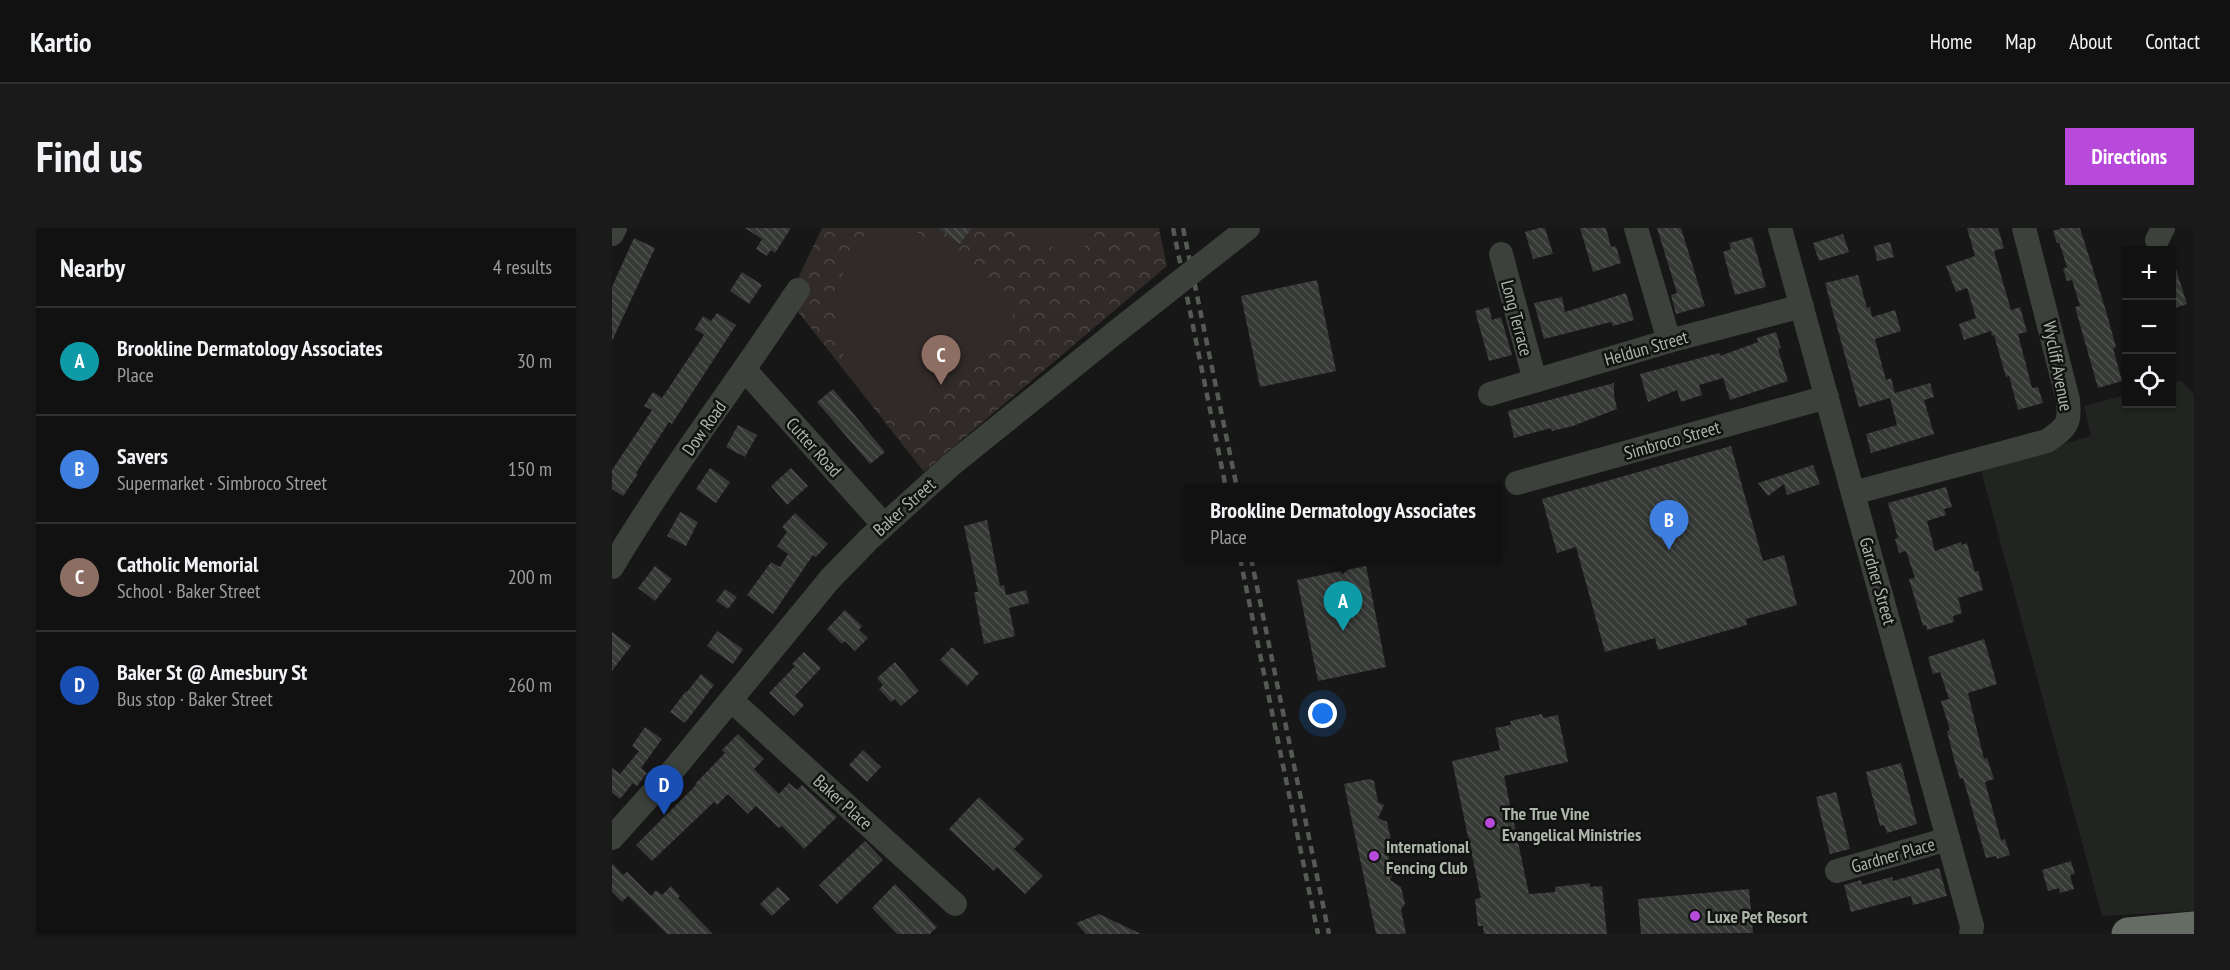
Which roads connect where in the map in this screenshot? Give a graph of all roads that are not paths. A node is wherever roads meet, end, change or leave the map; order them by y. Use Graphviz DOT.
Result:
graph roads {
  1 [pos="615,228"];
  2 [pos="1248,228"];
  3 [pos="1636,228"];
  4 [pos="1780,228"];
  5 [pos="2024,228"];
  6 [pos="612,234"];
  7 [pos="1501,254"];
  8 [pos="798,290"];
  9 [pos="1802,306"];
  10 [pos="1669,341"];
  11 [pos="746,370"];
  12 [pos="1534,381"];
  13 [pos="1490,394"];
  14 [pos="1827,397"];
  15 [pos="1517,483"];
  16 [pos="1853,493"];
  17 [pos="883,524"];
  18 [pos="612,567"];
  19 [pos="730,700"];
  20 [pos="612,838"];
  21 [pos="1948,839"];
  22 [pos="1837,871"];
  23 [pos="955,904"];
  24 [pos="2178,931"];
  25 [pos="1971,934"];
  26 [pos="2128,934"];
  1 -- 6 [label="street"];
  2 -- 17 [label="street, Baker Street, bridge"];
  3 -- 10 [label="street"];
  4 -- 9 [label="street, Gardner Street"];
  5 -- 16 [label="street, Wycliff Avenue"];
  7 -- 12 [label="street, Long Terrace"];
  8 -- 11 [label="street, Dow Road"];
  9 -- 10 [label="street, Heldun Street"];
  9 -- 14 [label="street, Gardner Street"];
  10 -- 12 [label="street, Heldun Street"];
  11 -- 17 [label="street, Cutter Road"];
  11 -- 18 [label="street, Dow Road"];
  12 -- 13 [label="street, Heldun Street"];
  14 -- 15 [label="street, Simbroco Street"];
  14 -- 16 [label="street, Gardner Street"];
  16 -- 21 [label="street, Gardner Street"];
  17 -- 19 [label="street, Baker Street"];
  19 -- 20 [label="street, Baker Street"];
  19 -- 23 [label="street, Baker Place"];
  21 -- 22 [label="street, Gardner Place"];
  21 -- 25 [label="street, Gardner Street"];
  24 -- 26 [label="highway"];
}
